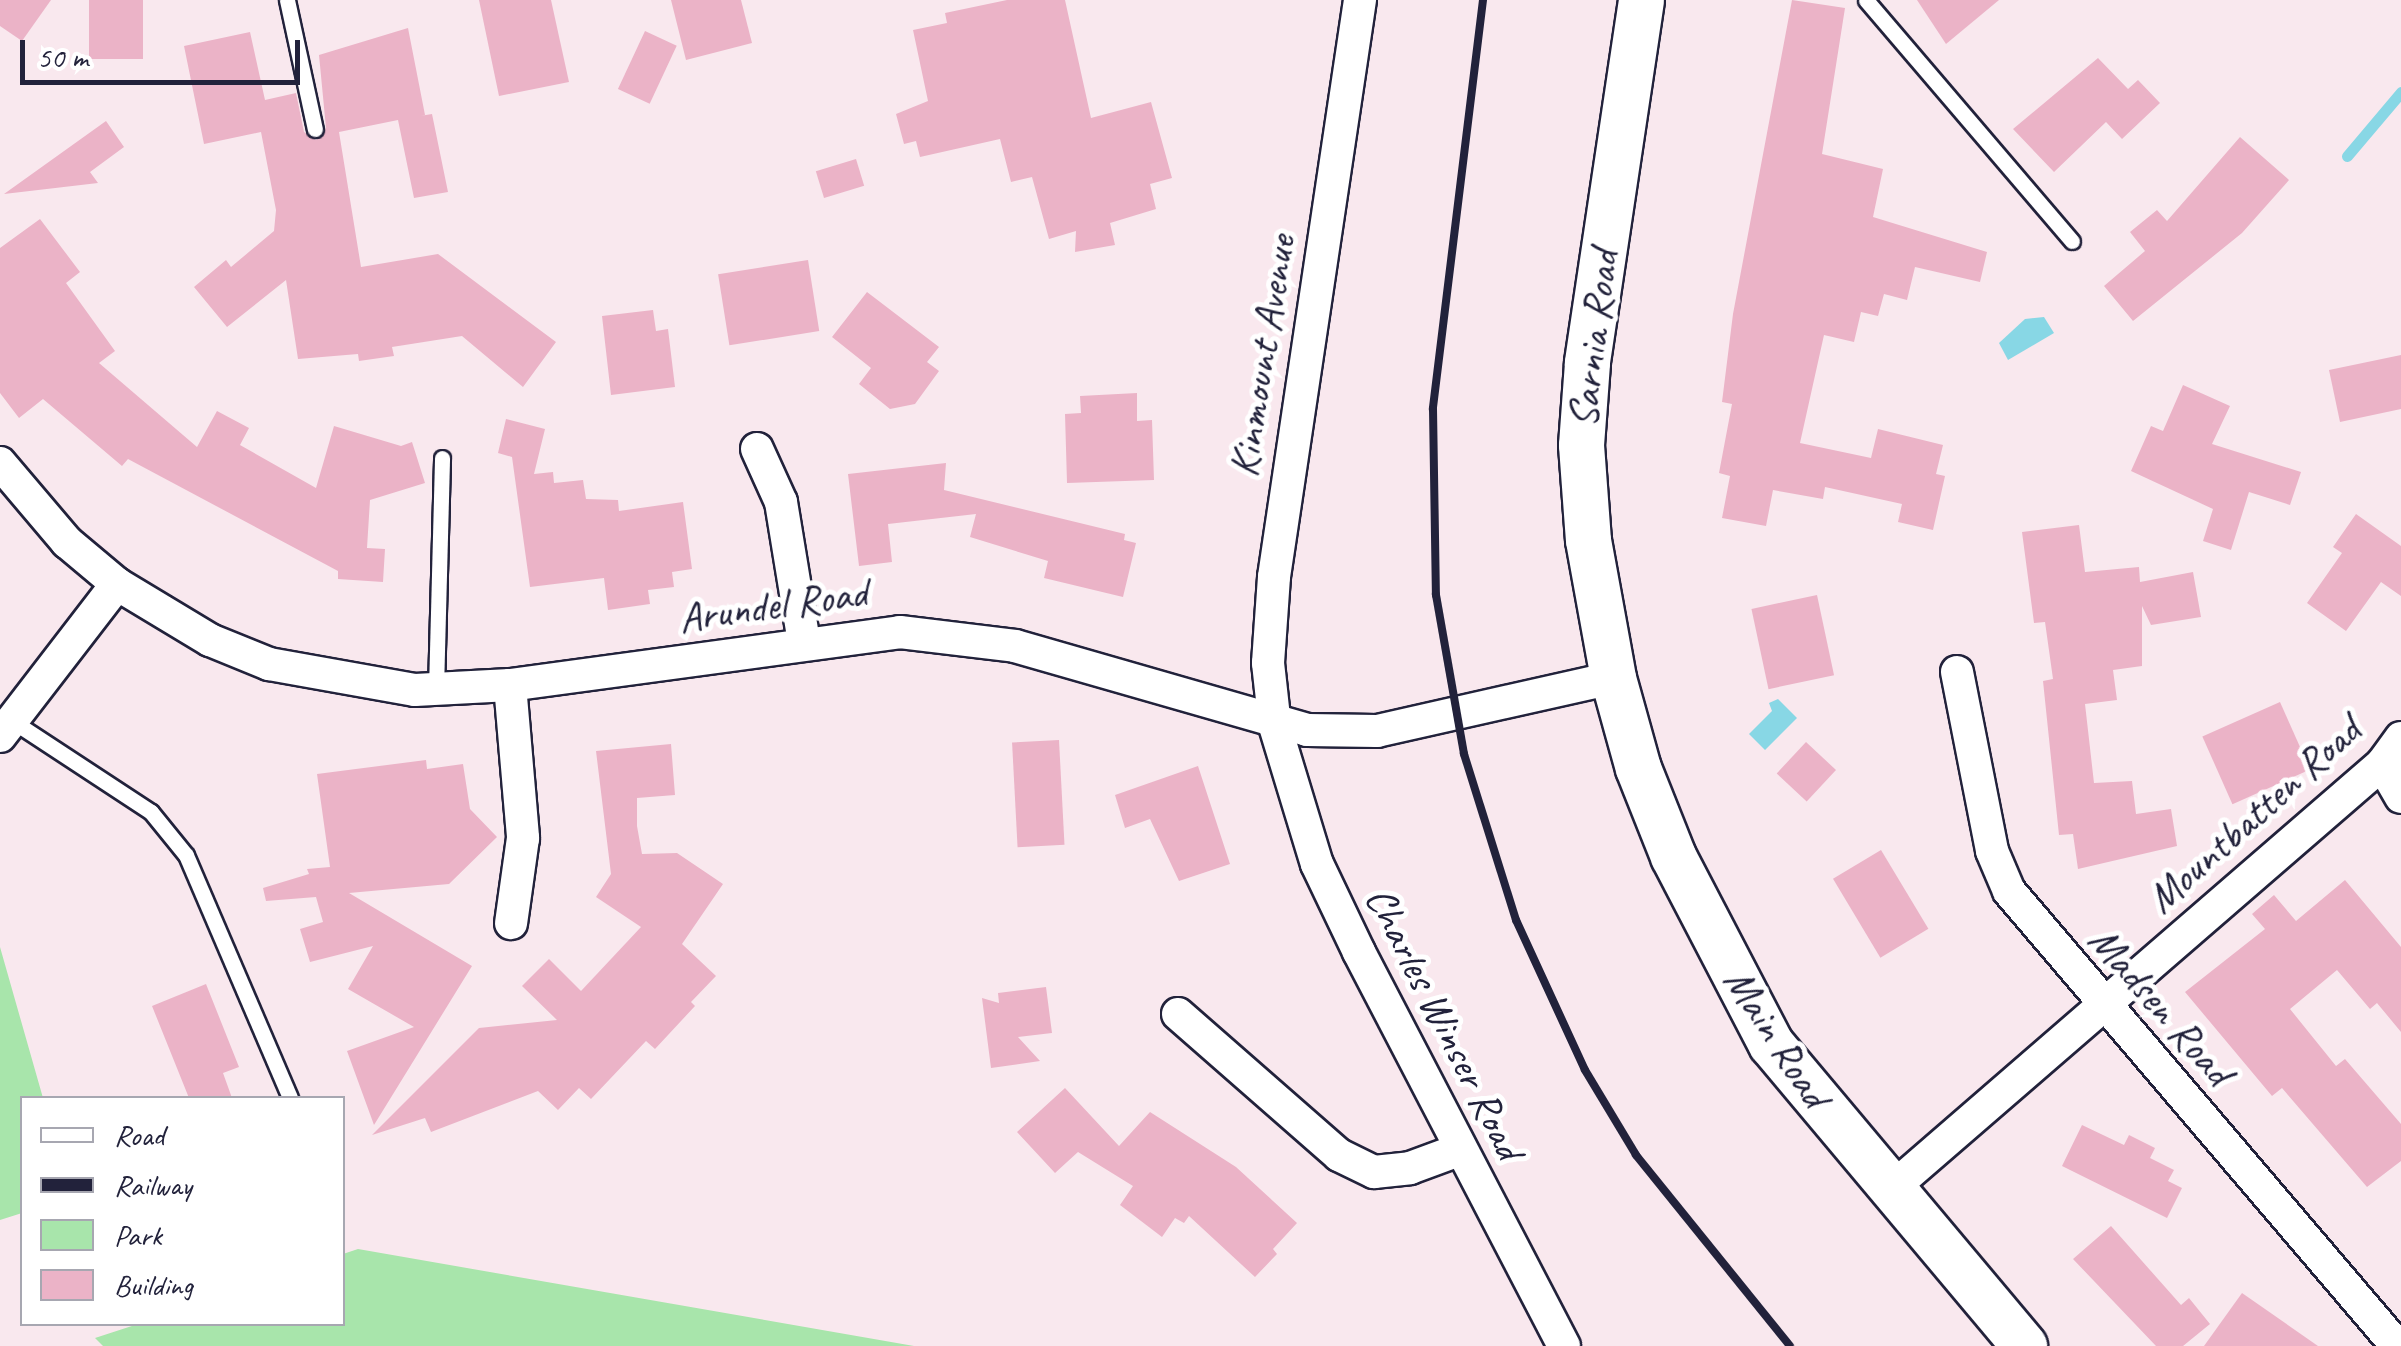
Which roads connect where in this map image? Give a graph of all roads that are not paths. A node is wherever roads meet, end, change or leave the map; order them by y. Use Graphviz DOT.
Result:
graph roads {
  1 [pos="286,0"];
  2 [pos="1360,0"];
  3 [pos="1642,0"];
  4 [pos="1866,0"];
  5 [pos="315,129"];
  6 [pos="2072,241"];
  7 [pos="757,449"];
  8 [pos="442,458"];
  9 [pos="0,463"];
  10 [pos="116,584"];
  11 [pos="804,643"];
  12 [pos="1958,672"];
  13 [pos="1613,678"];
  14 [pos="510,685"];
  15 [pos="436,689"];
  16 [pos="1275,726"];
  17 [pos="7,729"];
  18 [pos="2392,751"];
  19 [pos="2401,797"];
  20 [pos="512,923"];
  21 [pos="2103,1006"];
  22 [pos="1178,1014"];
  23 [pos="289,1096"];
  24 [pos="1460,1150"];
  25 [pos="1890,1190"];
  26 [pos="1564,1346"];
  27 [pos="2024,1346"];
  28 [pos="2396,1346"];
  1 -- 5 [label="lane"];
  2 -- 16 [label="street, Kinmount Avenue"];
  3 -- 13 [label="main road, Sarnia Road"];
  4 -- 6 [label="lane"];
  7 -- 11 [label="street"];
  8 -- 15 [label="lane"];
  9 -- 10 [label="street, Arundel Road"];
  10 -- 15 [label="street, Arundel Road"];
  10 -- 17 [label="street"];
  11 -- 14 [label="street, Arundel Road"];
  11 -- 16 [label="street, Arundel Road"];
  12 -- 21 [label="street, Madsen Road"];
  13 -- 16 [label="street, Arundel Road"];
  13 -- 25 [label="main road, Main Road"];
  14 -- 15 [label="street, Arundel Road"];
  14 -- 20 [label="street"];
  16 -- 24 [label="street, Charles Winser Road"];
  17 -- 23 [label="lane"];
  18 -- 19 [label="street"];
  18 -- 21 [label="street, Mountbatten Road"];
  21 -- 25 [label="street, Mountbatten Road"];
  21 -- 28 [label="street, Madsen Road"];
  22 -- 24 [label="street"];
  24 -- 26 [label="street, Charles Winser Road"];
  25 -- 27 [label="main road, Main Road"];
}
